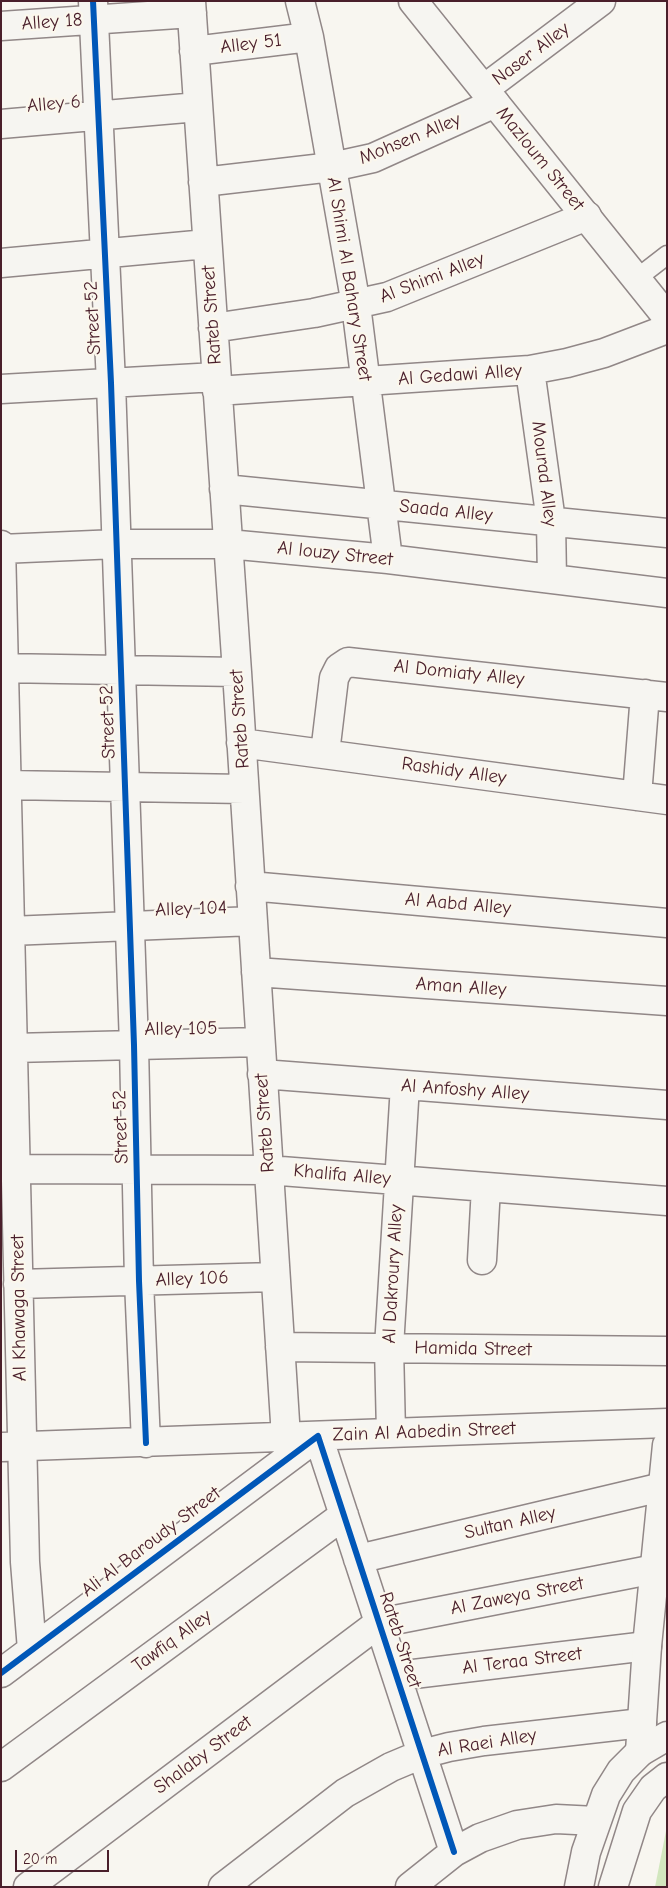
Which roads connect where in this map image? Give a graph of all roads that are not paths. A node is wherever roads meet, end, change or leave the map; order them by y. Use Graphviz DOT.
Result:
graph roads {
  1 [pos="300,1"];
  2 [pos="413,1"];
  3 [pos="601,1"];
  4 [pos="192,7"];
  5 [pos="93,10"];
  6 [pos="1,26"];
  7 [pos="309,37"];
  8 [pos="194,51"];
  9 [pos="490,96"];
  10 [pos="198,107"];
  11 [pos="98,116"];
  12 [pos="1,124"];
  13 [pos="332,167"];
  14 [pos="203,182"];
  15 [pos="587,216"];
  16 [pos="207,244"];
  17 [pos="105,254"];
  18 [pos="667,255"];
  19 [pos="1,263"];
  20 [pos="636,279"];
  21 [pos="356,305"];
  22 [pos="667,317"];
  23 [pos="213,328"];
  24 [pos="667,329"];
  25 [pos="530,370"];
  26 [pos="366,381"];
  27 [pos="111,383"];
  28 [pos="217,384"];
  29 [pos="1,389"];
  30 [pos="224,489"];
  31 [pos="382,505"];
  32 [pos="551,521"];
  33 [pos="667,533"];
  34 [pos="117,544"];
  35 [pos="228,544"];
  36 [pos="1,545"];
  37 [pos="1,549"];
  38 [pos="388,559"];
  39 [pos="552,579"];
  40 [pos="667,593"];
  41 [pos="3,668"];
  42 [pos="121,670"];
  43 [pos="237,672"];
  44 [pos="656,696"];
  45 [pos="241,743"];
  46 [pos="324,753"];
  47 [pos="5,779"];
  48 [pos="125,787"];
  49 [pos="244,789"];
  50 [pos="637,796"];
  51 [pos="667,800"];
  52 [pos="250,886"];
  53 [pos="5,892"];
  54 [pos="253,921"];
  55 [pos="667,923"];
  56 [pos="130,926"];
  57 [pos="10,931"];
  58 [pos="256,972"];
  59 [pos="6,999"];
  60 [pos="667,1001"];
  61 [pos="260,1042"];
  62 [pos="134,1045"];
  63 [pos="12,1048"];
  64 [pos="262,1074"];
  65 [pos="405,1085"];
  66 [pos="667,1105"];
  67 [pos="8,1117"];
  68 [pos="16,1169"];
  69 [pos="137,1170"];
  70 [pos="268,1170"];
  71 [pos="399,1180"];
  72 [pos="486,1187"];
  73 [pos="667,1201"];
  74 [pos="9,1229"];
  75 [pos="482,1260"];
  76 [pos="275,1277"];
  77 [pos="139,1280"];
  78 [pos="13,1293"];
  79 [pos="280,1347"];
  80 [pos="389,1347"];
  81 [pos="667,1352"];
  82 [pos="667,1423"];
  83 [pos="391,1434"];
  84 [pos="318,1436"];
  85 [pos="286,1437"];
  86 [pos="146,1442"];
  87 [pos="667,1445"];
  88 [pos="12,1447"];
  89 [pos="662,1487"];
  90 [pos="344,1515"];
  91 [pos="358,1559"];
  92 [pos="13,1562"];
  93 [pos="655,1570"];
  94 [pos="379,1623"];
  95 [pos="648,1646"];
  96 [pos="32,1650"];
  97 [pos="1,1673"];
  98 [pos="397,1676"];
  99 [pos="642,1723"];
  100 [pos="667,1736"];
  101 [pos="640,1752"];
  102 [pos="422,1754"];
  103 [pos="1,1767"];
  104 [pos="667,1777"];
  105 [pos="596,1821"];
  106 [pos="454,1852"];
  107 [pos="28,1887"];
  108 [pos="223,1887"];
  109 [pos="410,1887"];
  110 [pos="579,1887"];
  111 [pos="613,1887"];
  1 -- 7 [label="street, Al Shimi Al Bahary Street"];
  2 -- 9 [label="street, Mazloum Street"];
  3 -- 9 [label="street, Naser Alley"];
  4 -- 5 [label="street, Alley 18"];
  4 -- 8 [label="street, Rateb Street"];
  5 -- 6 [label="street, Alley 18"];
  5 -- 11 [label="street, Street 52"];
  7 -- 8 [label="street, Alley 51"];
  7 -- 13 [label="street, Al Shimi Al Bahary Street"];
  8 -- 10 [label="street, Rateb Street"];
  9 -- 13 [label="street, Mohsen Alley"];
  9 -- 15 [label="street, Mazloum Street"];
  10 -- 11 [label="street, Alley 6"];
  10 -- 14 [label="street, Rateb Street"];
  11 -- 12 [label="street, Alley 6"];
  11 -- 17 [label="street, Street 52"];
  13 -- 14 [label="street, Mohsen Alley"];
  13 -- 21 [label="street, Al Shimi Al Bahary Street"];
  14 -- 16 [label="street, Rateb Street"];
  15 -- 20 [label="street, Mazloum Street"];
  15 -- 21 [label="street, Al Shimi Alley"];
  16 -- 17 [label="street"];
  16 -- 23 [label="street, Rateb Street"];
  17 -- 19 [label="street"];
  17 -- 27 [label="street, Street 52"];
  18 -- 20 [label="lane"];
  20 -- 22 [label="street, Mazloum Street"];
  21 -- 23 [label="street, Al Shimi Alley"];
  21 -- 26 [label="street, Al Shimi Al Bahary Street"];
  23 -- 28 [label="street, Rateb Street"];
  24 -- 25 [label="street, Al Gedawi Alley"];
  25 -- 26 [label="street, Al Gedawi Alley"];
  25 -- 32 [label="street, Mourad Alley"];
  26 -- 28 [label="street, Al Gedawi Alley"];
  26 -- 31 [label="street, Al Shimi Al Bahary Street"];
  27 -- 28 [label="street, Al Gedawi Alley"];
  27 -- 29 [label="street, Al Gedawi Alley"];
  27 -- 34 [label="street, Street 52"];
  28 -- 30 [label="street, Rateb Street"];
  30 -- 31 [label="street, Saada Alley"];
  30 -- 35 [label="street, Rateb Street"];
  31 -- 32 [label="street, Saada Alley"];
  31 -- 38 [label="street, Al Shimi Al Bahary Street"];
  32 -- 33 [label="street, Saada Alley"];
  32 -- 39 [label="street, Mourad Alley"];
  34 -- 35 [label="street, Al louzy Street"];
  34 -- 37 [label="street, Al louzy Street"];
  34 -- 42 [label="street, Street 52"];
  35 -- 38 [label="street, Al louzy Street"];
  35 -- 43 [label="street, Rateb Street"];
  36 -- 37 [label="street, Al Khawaga Street"];
  37 -- 41 [label="street, Al Khawaga Street"];
  38 -- 39 [label="street, Al louzy Street"];
  39 -- 40 [label="street, Al louzy Street"];
  41 -- 42 [label="street"];
  41 -- 47 [label="street, Al Khawaga Street"];
  42 -- 43 [label="street"];
  42 -- 48 [label="street, Street 52"];
  43 -- 45 [label="street, Rateb Street"];
  44 -- 46 [label="street, Al Domiaty Alley"];
  44 -- 50 [label="street"];
  45 -- 46 [label="street, Rashidy Alley"];
  45 -- 49 [label="street, Rateb Street"];
  46 -- 50 [label="street, Rashidy Alley"];
  47 -- 48 [label="street"];
  47 -- 53 [label="street, Al Khawaga Street"];
  48 -- 49 [label="street"];
  48 -- 56 [label="street, Street 52"];
  49 -- 52 [label="street, Rateb Street"];
  50 -- 51 [label="street, Rashidy Alley"];
  52 -- 54 [label="street, Rateb Street"];
  52 -- 55 [label="street, Al Aabd Alley"];
  53 -- 57 [label="street, Al Khawaga Street"];
  54 -- 56 [label="street, Alley 104"];
  54 -- 58 [label="street, Rateb Street"];
  56 -- 57 [label="street, Alley 104"];
  56 -- 62 [label="street, Street 52"];
  57 -- 59 [label="street, Al Khawaga Street"];
  58 -- 60 [label="street, Aman Alley"];
  58 -- 61 [label="street, Rateb Street"];
  59 -- 63 [label="street, Al Khawaga Street"];
  61 -- 62 [label="street, Alley 105"];
  61 -- 64 [label="street, Rateb Street"];
  62 -- 63 [label="street, Alley 105"];
  62 -- 69 [label="street, Street 52"];
  63 -- 67 [label="street, Al Khawaga Street"];
  64 -- 65 [label="street, Al Anfoshy Alley"];
  64 -- 70 [label="street, Rateb Street"];
  65 -- 66 [label="street, Al Anfoshy Alley"];
  65 -- 71 [label="street, Al Dakroury Alley"];
  67 -- 68 [label="street, Al Khawaga Street"];
  68 -- 69 [label="street, Khalifa Alley"];
  68 -- 74 [label="street, Al Khawaga Street"];
  69 -- 70 [label="street, Khalifa Alley"];
  69 -- 77 [label="street, Street 52"];
  70 -- 71 [label="street, Khalifa Alley"];
  70 -- 76 [label="street, Rateb Street"];
  71 -- 72 [label="street, Khalifa Alley"];
  71 -- 80 [label="street, Al Dakroury Alley"];
  72 -- 73 [label="street, Khalifa Alley"];
  72 -- 75 [label="street"];
  74 -- 78 [label="street, Al Khawaga Street"];
  76 -- 77 [label="street, Alley 106"];
  76 -- 79 [label="street, Rateb Street"];
  77 -- 78 [label="street, Alley 106"];
  77 -- 86 [label="street, Street 52"];
  78 -- 88 [label="street, Al Khawaga Street"];
  79 -- 80 [label="street, Hamida Street"];
  79 -- 85 [label="street, Rateb Street"];
  80 -- 81 [label="street, Hamida Street"];
  80 -- 83 [label="street, Al Dakroury Alley"];
  82 -- 83 [label="street, Zain Al Aabedin Street"];
  83 -- 84 [label="street, Zain Al Aabedin Street"];
  84 -- 85 [label="street, Zain Al Aabedin Street"];
  84 -- 90 [label="street, Rateb Street"];
  84 -- 96 [label="street, Ali Al Baroudy Street"];
  85 -- 86 [label="street, Zain Al Aabedin Street"];
  86 -- 88 [label="street, Zain Al Aabedin Street"];
  87 -- 89 [label="street"];
  88 -- 92 [label="street, Al Khawaga Street"];
  89 -- 91 [label="street, Sultan Alley"];
  89 -- 93 [label="street"];
  90 -- 91 [label="street, Rateb Street"];
  90 -- 103 [label="street, Tawfiq Alley"];
  91 -- 94 [label="street, Rateb Street"];
  92 -- 96 [label="street, Al Khawaga Street"];
  93 -- 94 [label="street, Al Zaweya Street"];
  93 -- 95 [label="street"];
  94 -- 98 [label="street, Rateb Street"];
  94 -- 107 [label="street, Shalaby Street"];
  95 -- 98 [label="street, Al Teraa Street"];
  95 -- 99 [label="street"];
  96 -- 97 [label="street, Ali Al Baroudy Street"];
  98 -- 102 [label="street, Rateb Street"];
  99 -- 101 [label="street"];
  99 -- 102 [label="street, Al Raei Alley"];
  100 -- 101 [label="street"];
  101 -- 105 [label="street"];
  102 -- 106 [label="street, Rateb Street"];
  102 -- 108 [label="street, Al Raei Alley"];
  104 -- 111 [label="street"];
  105 -- 106 [label="street"];
  105 -- 110 [label="street"];
  106 -- 109 [label="street"];
}
